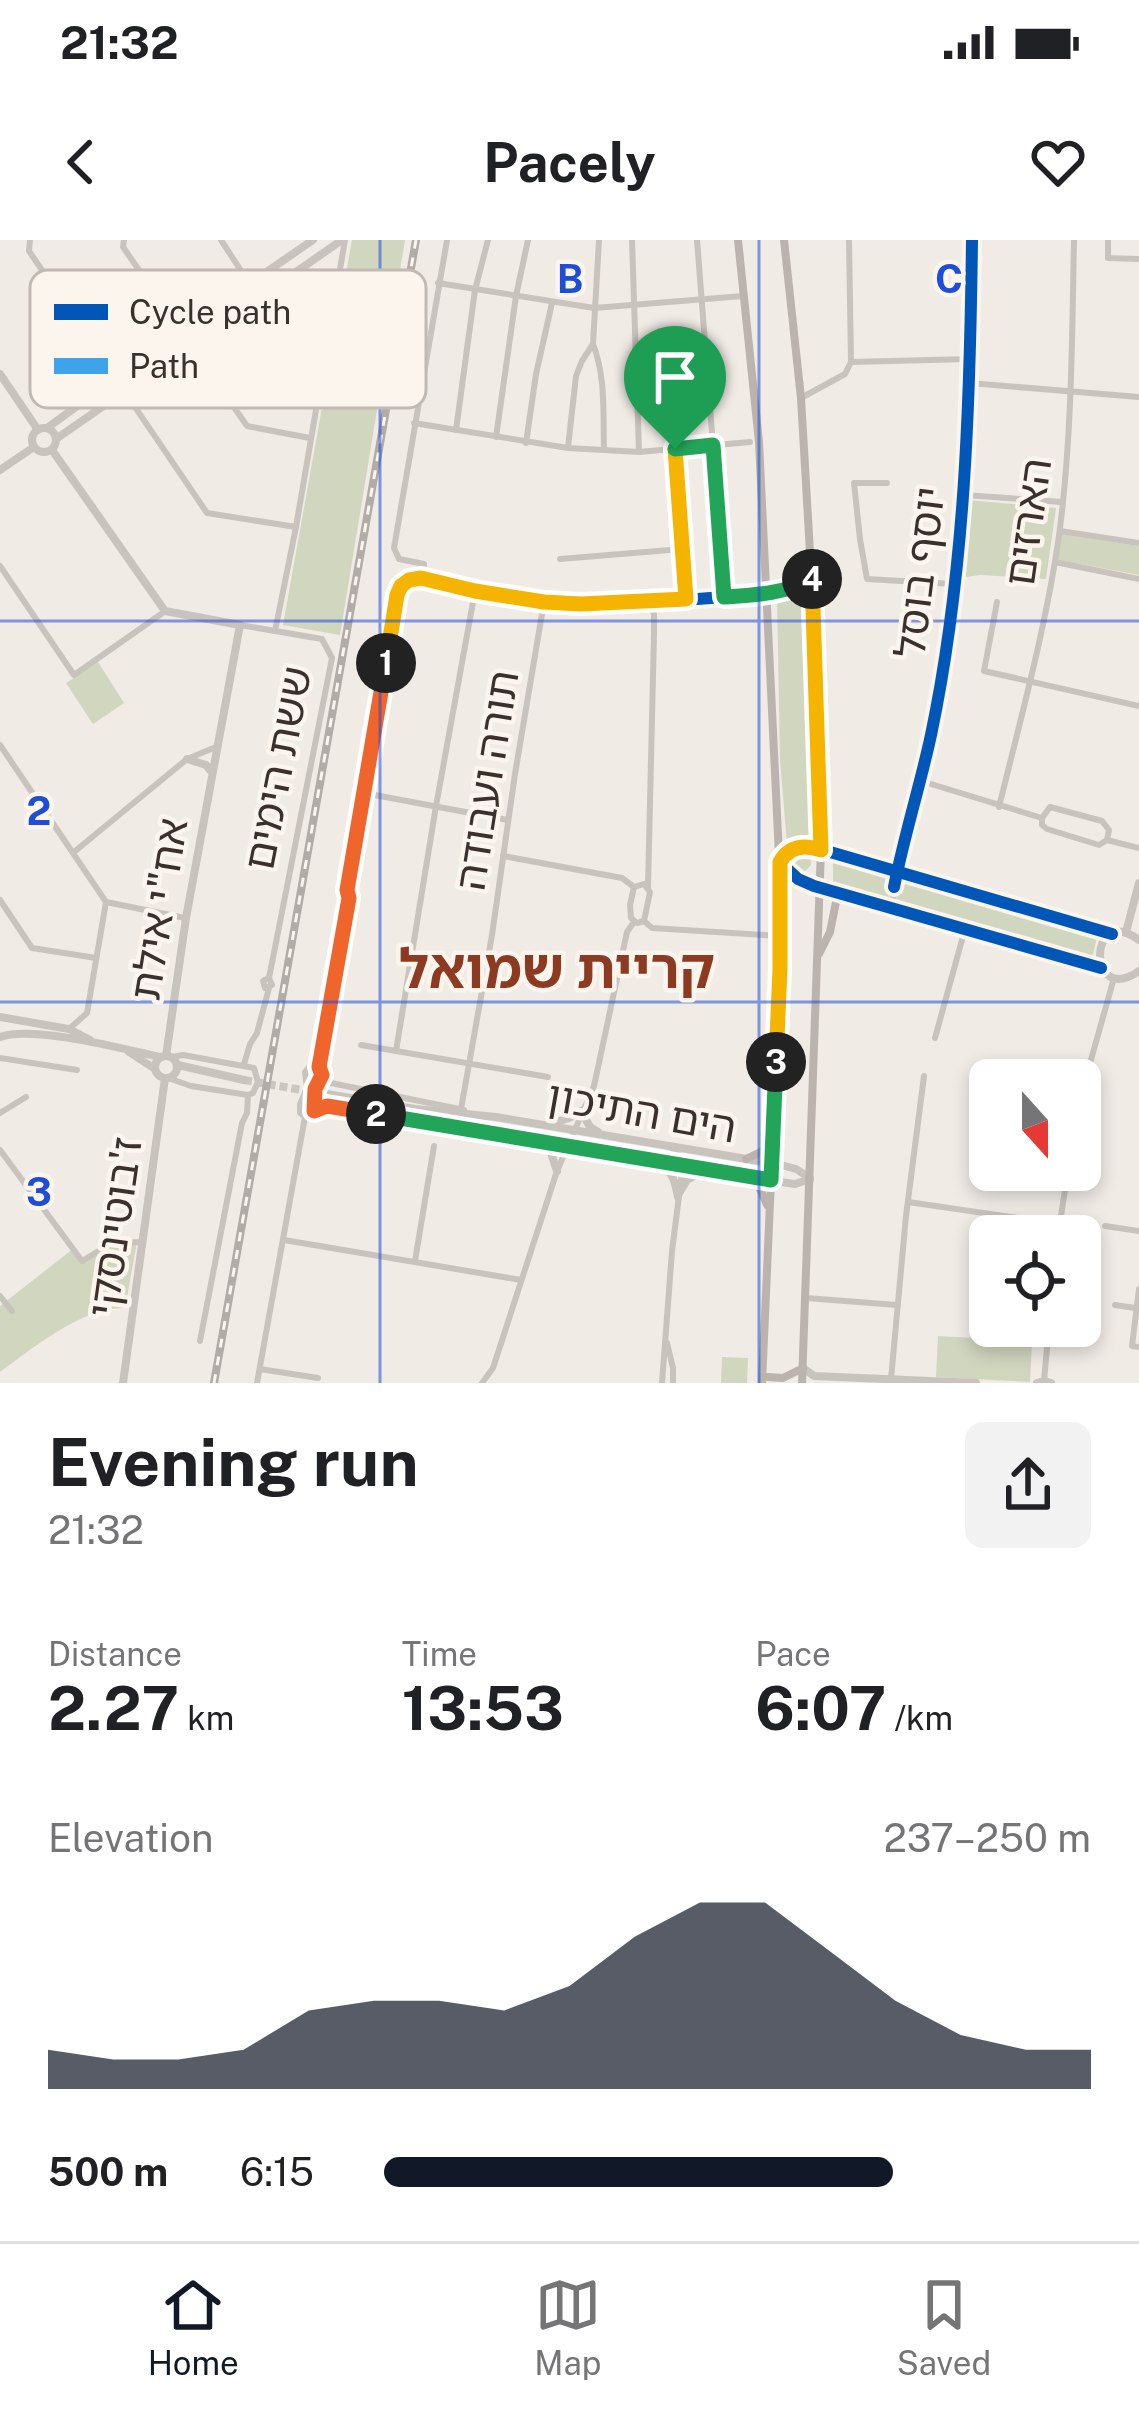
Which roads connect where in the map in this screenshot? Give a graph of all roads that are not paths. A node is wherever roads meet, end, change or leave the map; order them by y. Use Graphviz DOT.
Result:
graph roads {
  1 [pos="30,240"];
  2 [pos="124,240"];
  3 [pos="221,240"];
  4 [pos="314,240"];
  5 [pos="344,240"];
  6 [pos="447,240"];
  7 [pos="488,240"];
  8 [pos="528,240"];
  9 [pos="598,240"];
  10 [pos="632,240"];
  11 [pos="698,240"];
  12 [pos="738,240"];
  13 [pos="784,240"];
  14 [pos="849,240"];
  15 [pos="972,240"];
  16 [pos="1074,240"];
  17 [pos="1108,240"];
  18 [pos="1139,259"];
  19 [pos="41,270"];
  20 [pos="139,270"];
  21 [pos="241,270"];
  22 [pos="269,270"];
  23 [pos="299,270"];
  24 [pos="339,270"];
  25 [pos="438,283"];
  26 [pos="475,290"];
  27 [pos="516,296"];
  28 [pos="745,296"];
  29 [pos="703,300"];
  30 [pos="552,303"];
  31 [pos="635,306"];
  32 [pos="594,308"];
  33 [pos="593,344"];
  34 [pos="426,353"];
  35 [pos="970,359"];
  36 [pos="851,362"];
  37 [pos="0,374"];
  38 [pos="969,383"];
  39 [pos="1072,391"];
  40 [pos="1139,397"];
  41 [pos="801,398"];
  42 [pos="72,408"];
  43 [pos="102,408"];
  44 [pos="134,408"];
  45 [pos="235,408"];
  46 [pos="315,408"];
  47 [pos="417,408"];
  48 [pos="414,423"];
  49 [pos="42,429"];
  50 [pos="456,430"];
  51 [pos="496,437"];
  52 [pos="310,438"];
  53 [pos="56,439"];
  54 [pos="750,442"];
  55 [pos="526,443"];
  56 [pos="713,445"];
  57 [pos="34,447"];
  58 [pos="568,448"];
  59 [pos="52,449"];
  60 [pos="675,449"];
  61 [pos="604,450"];
  62 [pos="639,452"];
  63 [pos="0,470"];
  64 [pos="887,484"];
  65 [pos="963,494"];
  66 [pos="1062,502"];
  67 [pos="296,526"];
  68 [pos="1060,531"];
  69 [pos="1139,543"];
  70 [pos="682,549"];
  71 [pos="560,559"];
  72 [pos="1055,562"];
  73 [pos="0,566"];
  74 [pos="812,578"];
  75 [pos="423,579"];
  76 [pos="1139,579"];
  77 [pos="767,580"];
  78 [pos="953,584"];
  79 [pos="475,591"];
  80 [pos="768,594"];
  81 [pos="752,595"];
  82 [pos="724,597"];
  83 [pos="686,599"];
  84 [pos="544,602"];
  85 [pos="649,602"];
  86 [pos="997,602"];
  87 [pos="165,611"];
  88 [pos="240,625"];
  89 [pos="274,631"];
  90 [pos="1030,682"];
  91 [pos="1139,706"];
  92 [pos="0,745"];
  93 [pos="216,747"];
  94 [pos="187,759"];
  95 [pos="211,772"];
  96 [pos="919,780"];
  97 [pos="364,794"];
  98 [pos="436,806"];
  99 [pos="999,807"];
  100 [pos="1042,818"];
  101 [pos="508,820"];
  102 [pos="821,829"];
  103 [pos="1107,840"];
  104 [pos="1139,848"];
  105 [pos="821,850"];
  106 [pos="74,852"];
  107 [pos="842,855"];
  108 [pos="503,856"];
  109 [pos="780,862"];
  110 [pos="897,870"];
  111 [pos="1139,884"];
  112 [pos="634,887"];
  113 [pos="648,887"];
  114 [pos="820,887"];
  115 [pos="838,892"];
  116 [pos="0,900"];
  117 [pos="106,902"];
  118 [pos="891,907"];
  119 [pos="186,918"];
  120 [pos="644,921"];
  121 [pos="634,922"];
  122 [pos="965,929"];
  123 [pos="1126,932"];
  124 [pos="1112,934"];
  125 [pos="780,936"];
  126 [pos="1139,940"];
  127 [pos="818,955"];
  128 [pos="96,958"];
  129 [pos="1101,968"];
  130 [pos="1137,975"];
  131 [pos="1114,977"];
  132 [pos="0,1017"];
  133 [pos="69,1029"];
  134 [pos="0,1037"];
  135 [pos="935,1038"];
  136 [pos="91,1041"];
  137 [pos="361,1045"];
  138 [pos="123,1048"];
  139 [pos="396,1051"];
  140 [pos="0,1058"];
  141 [pos="1091,1059"];
  142 [pos="469,1063"];
  143 [pos="243,1066"];
  144 [pos="169,1067"];
  145 [pos="77,1070"];
  146 [pos="317,1070"];
  147 [pos="924,1076"];
  148 [pos="548,1077"];
  149 [pos="244,1080"];
  150 [pos="321,1093"];
  151 [pos="248,1096"];
  152 [pos="26,1097"];
  153 [pos="415,1109"];
  154 [pos="461,1109"];
  155 [pos="314,1111"];
  156 [pos="581,1111"];
  157 [pos="0,1113"];
  158 [pos="305,1117"];
  159 [pos="496,1117"];
  160 [pos="536,1124"];
  161 [pos="572,1130"];
  162 [pos="493,1132"];
  163 [pos="607,1136"];
  164 [pos="536,1140"];
  165 [pos="774,1141"];
  166 [pos="434,1146"];
  167 [pos="567,1146"];
  168 [pos="668,1146"];
  169 [pos="0,1150"];
  170 [pos="746,1159"];
  171 [pos="657,1161"];
  172 [pos="772,1164"];
  173 [pos="683,1165"];
  174 [pos="708,1169"];
  175 [pos="557,1171"];
  176 [pos="748,1176"];
  177 [pos="812,1179"];
  178 [pos="771,1180"];
  179 [pos="678,1197"];
  180 [pos="908,1202"];
  181 [pos="997,1215"];
  182 [pos="770,1217"];
  183 [pos="1105,1226"];
  184 [pos="1139,1231"];
  185 [pos="284,1240"];
  186 [pos="143,1242"];
  187 [pos="415,1262"];
  188 [pos="521,1280"];
  189 [pos="1139,1289"];
  190 [pos="0,1296"];
  191 [pos="806,1298"];
  192 [pos="897,1305"];
  193 [pos="1115,1306"];
  194 [pos="1136,1309"];
  195 [pos="12,1311"];
  196 [pos="666,1339"];
  197 [pos="200,1342"];
  198 [pos="1047,1347"];
  199 [pos="1139,1347"];
  200 [pos="674,1367"];
  201 [pos="662,1368"];
  202 [pos="803,1368"];
  203 [pos="260,1369"];
  204 [pos="318,1378"];
  205 [pos="764,1378"];
  206 [pos="891,1381"];
  207 [pos="1044,1382"];
  208 [pos="123,1383"];
  209 [pos="257,1383"];
  210 [pos="482,1383"];
  211 [pos="662,1383"];
  212 [pos="673,1383"];
  213 [pos="781,1383"];
  214 [pos="802,1383"];
  215 [pos="976,1383"];
  1 -- 19 [label="street"];
  2 -- 20 [label="street"];
  3 -- 21 [label="street"];
  4 -- 22 [label="street"];
  5 -- 23 [label="street"];
  5 -- 24 [label="street"];
  6 -- 25 [label="street"];
  7 -- 26 [label="street"];
  8 -- 27 [label="street"];
  9 -- 32 [label="street"];
  10 -- 31 [label="street"];
  11 -- 29 [label="street"];
  12 -- 28 [label="main road"];
  13 -- 41 [label="main road"];
  14 -- 36 [label="street"];
  15 -- 35 [label="street, יוסף בוסל"];
  16 -- 39 [label="street, הארזים"];
  17 -- 18 [label="street"];
  25 -- 26 [label="street"];
  25 -- 34 [label="street"];
  26 -- 27 [label="street"];
  26 -- 50 [label="street"];
  27 -- 30 [label="street"];
  27 -- 51 [label="street"];
  28 -- 29 [label="street"];
  28 -- 77 [label="main road"];
  29 -- 31 [label="street"];
  29 -- 56 [label="street"];
  30 -- 32 [label="street"];
  30 -- 55 [label="street"];
  31 -- 32 [label="street"];
  31 -- 62 [label="street"];
  32 -- 33 [label="street"];
  33 -- 58 [label="street"];
  33 -- 61 [label="street"];
  35 -- 36 [label="street"];
  35 -- 38 [label="street, יוסף בוסל"];
  36 -- 41 [label="street"];
  37 -- 49 [label="street"];
  38 -- 39 [label="street"];
  38 -- 65 [label="street, יוסף בוסל"];
  39 -- 40 [label="street"];
  39 -- 66 [label="street, הארזים"];
  41 -- 74 [label="main road"];
  42 -- 49 [label="street"];
  43 -- 53 [label="street"];
  44 -- 67 [label="street"];
  45 -- 52 [label="street"];
  46 -- 52 [label="street"];
  47 -- 48 [label="street"];
  48 -- 50 [label="street"];
  48 -- 75 [label="street"];
  49 -- 53 [label="street"];
  49 -- 57 [label="street"];
  50 -- 51 [label="street"];
  51 -- 55 [label="street"];
  52 -- 67 [label="street"];
  53 -- 59 [label="street"];
  54 -- 56 [label="street"];
  55 -- 58 [label="street"];
  56 -- 60 [label="street"];
  56 -- 82 [label="street"];
  57 -- 59 [label="street"];
  57 -- 63 [label="street"];
  58 -- 61 [label="street"];
  59 -- 87 [label="street"];
  60 -- 62 [label="street"];
  60 -- 70 [label="street"];
  61 -- 62 [label="street"];
  64 -- 78 [label="street"];
  65 -- 66 [label="street"];
  65 -- 78 [label="street, יוסף בוסל"];
  66 -- 68 [label="street, הארזים"];
  67 -- 89 [label="street"];
  68 -- 69 [label="street"];
  68 -- 72 [label="street, הארזים"];
  70 -- 71 [label="street"];
  70 -- 83 [label="street"];
  72 -- 76 [label="street"];
  72 -- 90 [label="street, הארזים"];
  73 -- 87 [label="street"];
  74 -- 80 [label="main road"];
  74 -- 102 [label="main road"];
  75 -- 79 [label="street"];
  75 -- 97 [label="street"];
  77 -- 80 [label="main road"];
  77 -- 81 [label="street"];
  78 -- 96 [label="street, יוסף בוסל"];
  79 -- 84 [label="street"];
  79 -- 98 [label="street"];
  80 -- 81 [label="street"];
  80 -- 109 [label="main road"];
  81 -- 82 [label="street"];
  82 -- 83 [label="street"];
  83 -- 85 [label="street"];
  84 -- 85 [label="street"];
  84 -- 101 [label="street, תורה ועבודה"];
  85 -- 113 [label="street"];
  86 -- 90 [label="street"];
  87 -- 88 [label="street, ששת הימים"];
  88 -- 89 [label="street, ששת הימים"];
  88 -- 93 [label="street, אח\"י אילת"];
  89 -- 143 [label="street, ששת הימים"];
  90 -- 91 [label="street"];
  90 -- 99 [label="street, הארזים"];
  92 -- 106 [label="street"];
  93 -- 94 [label="street"];
  93 -- 95 [label="street, אח\"י אילת"];
  94 -- 95 [label="street"];
  94 -- 106 [label="street"];
  95 -- 119 [label="street, אח\"י אילת"];
  96 -- 99 [label="street"];
  96 -- 110 [label="street, יוסף בוסל"];
  97 -- 98 [label="street"];
  97 -- 146 [label="street"];
  98 -- 101 [label="street"];
  98 -- 139 [label="street"];
  99 -- 100 [label="street"];
  100 -- 103 [label="street"];
  100 -- 103 [label="street"];
  101 -- 108 [label="street, תורה ועבודה"];
  102 -- 105 [label="main road"];
  102 -- 107 [label="main road"];
  103 -- 104 [label="street"];
  105 -- 107 [label="street"];
  105 -- 109 [label="street"];
  105 -- 114 [label="main road"];
  106 -- 117 [label="street"];
  107 -- 110 [label="street"];
  108 -- 112 [label="street"];
  108 -- 142 [label="street, תורה ועבודה"];
  109 -- 114 [label="street"];
  109 -- 125 [label="main road"];
  110 -- 118 [label="street, יוסף בוסל"];
  110 -- 124 [label="street"];
  111 -- 123 [label="street"];
  112 -- 113 [label="street"];
  112 -- 121 [label="street"];
  113 -- 120 [label="street"];
  114 -- 115 [label="street"];
  114 -- 127 [label="main road"];
  115 -- 118 [label="street"];
  115 -- 127 [label="main road"];
  116 -- 128 [label="street"];
  117 -- 119 [label="street"];
  117 -- 128 [label="street"];
  118 -- 122 [label="street"];
  119 -- 144 [label="street, אח\"י אילת"];
  120 -- 121 [label="street"];
  120 -- 125 [label="street"];
  121 -- 156 [label="street"];
  122 -- 129 [label="street"];
  122 -- 135 [label="street"];
  123 -- 124 [label="street"];
  123 -- 126 [label="street"];
  124 -- 129 [label="street"];
  125 -- 165 [label="main road"];
  127 -- 177 [label="main road"];
  128 -- 133 [label="street"];
  129 -- 131 [label="street"];
  130 -- 131 [label="street"];
  131 -- 141 [label="street"];
  132 -- 133 [label="street"];
  133 -- 136 [label="street"];
  134 -- 136 [label="street"];
  136 -- 138 [label="street"];
  137 -- 139 [label="street"];
  138 -- 144 [label="street"];
  138 -- 144 [label="street"];
  139 -- 142 [label="street"];
  140 -- 145 [label="street"];
  142 -- 148 [label="street"];
  142 -- 154 [label="street, תורה ועבודה"];
  143 -- 144 [label="street"];
  143 -- 151 [label="street"];
  144 -- 149 [label="street"];
  144 -- 151 [label="street"];
  144 -- 186 [label="street, ז'בוטינסקי"];
  146 -- 154 [label="street"];
  146 -- 155 [label="street"];
  146 -- 158 [label="street"];
  147 -- 180 [label="street"];
  150 -- 153 [label="street"];
  151 -- 197 [label="street"];
  152 -- 157 [label="street"];
  153 -- 159 [label="street, הים התיכון"];
  153 -- 162 [label="street, הים התיכון"];
  154 -- 159 [label="street"];
  155 -- 158 [label="street"];
  155 -- 162 [label="street"];
  156 -- 160 [label="street"];
  156 -- 161 [label="street"];
  156 -- 163 [label="street"];
  158 -- 185 [label="street"];
  159 -- 160 [label="street, הים התיכון"];
  160 -- 161 [label="street, הים התיכון"];
  161 -- 163 [label="street, הים התיכון"];
  161 -- 167 [label="street"];
  162 -- 164 [label="street, הים התיכון"];
  163 -- 168 [label="street, הים התיכון"];
  164 -- 167 [label="street, הים התיכון"];
  164 -- 175 [label="street"];
  165 -- 170 [label="main road"];
  165 -- 172 [label="main road"];
  166 -- 187 [label="street"];
  167 -- 171 [label="street, הים התיכון"];
  167 -- 175 [label="street"];
  168 -- 170 [label="street, הים התיכון"];
  168 -- 173 [label="street"];
  169 -- 186 [label="street"];
  170 -- 172 [label="street, הים התיכון"];
  171 -- 173 [label="street, הים התיכון"];
  171 -- 179 [label="street"];
  172 -- 177 [label="street, הים התיכון"];
  172 -- 178 [label="main road"];
  173 -- 174 [label="street, הים התיכון"];
  173 -- 179 [label="street"];
  174 -- 176 [label="street, הים התיכון"];
  174 -- 179 [label="street"];
  175 -- 188 [label="street"];
  176 -- 178 [label="street, הים התיכון"];
  176 -- 182 [label="main road"];
  177 -- 178 [label="street, הים התיכון"];
  177 -- 191 [label="main road"];
  178 -- 182 [label="main road"];
  179 -- 196 [label="street"];
  180 -- 181 [label="street"];
  180 -- 192 [label="street"];
  182 -- 205 [label="main road"];
  183 -- 184 [label="street"];
  185 -- 187 [label="street"];
  185 -- 203 [label="street"];
  186 -- 208 [label="street, ז'בוטינסקי"];
  187 -- 188 [label="street"];
  188 -- 210 [label="street"];
  189 -- 194 [label="street"];
  190 -- 195 [label="street"];
  191 -- 192 [label="street"];
  191 -- 202 [label="main road"];
  192 -- 206 [label="street"];
  193 -- 194 [label="street"];
  194 -- 199 [label="street"];
  196 -- 200 [label="street"];
  196 -- 201 [label="street"];
  198 -- 207 [label="street"];
  200 -- 201 [label="street"];
  200 -- 212 [label="street"];
  201 -- 211 [label="street"];
  202 -- 205 [label="main road"];
  202 -- 206 [label="street"];
  202 -- 214 [label="main road"];
  203 -- 204 [label="street"];
  203 -- 209 [label="street"];
  205 -- 213 [label="street"];
  206 -- 215 [label="street"];
}
